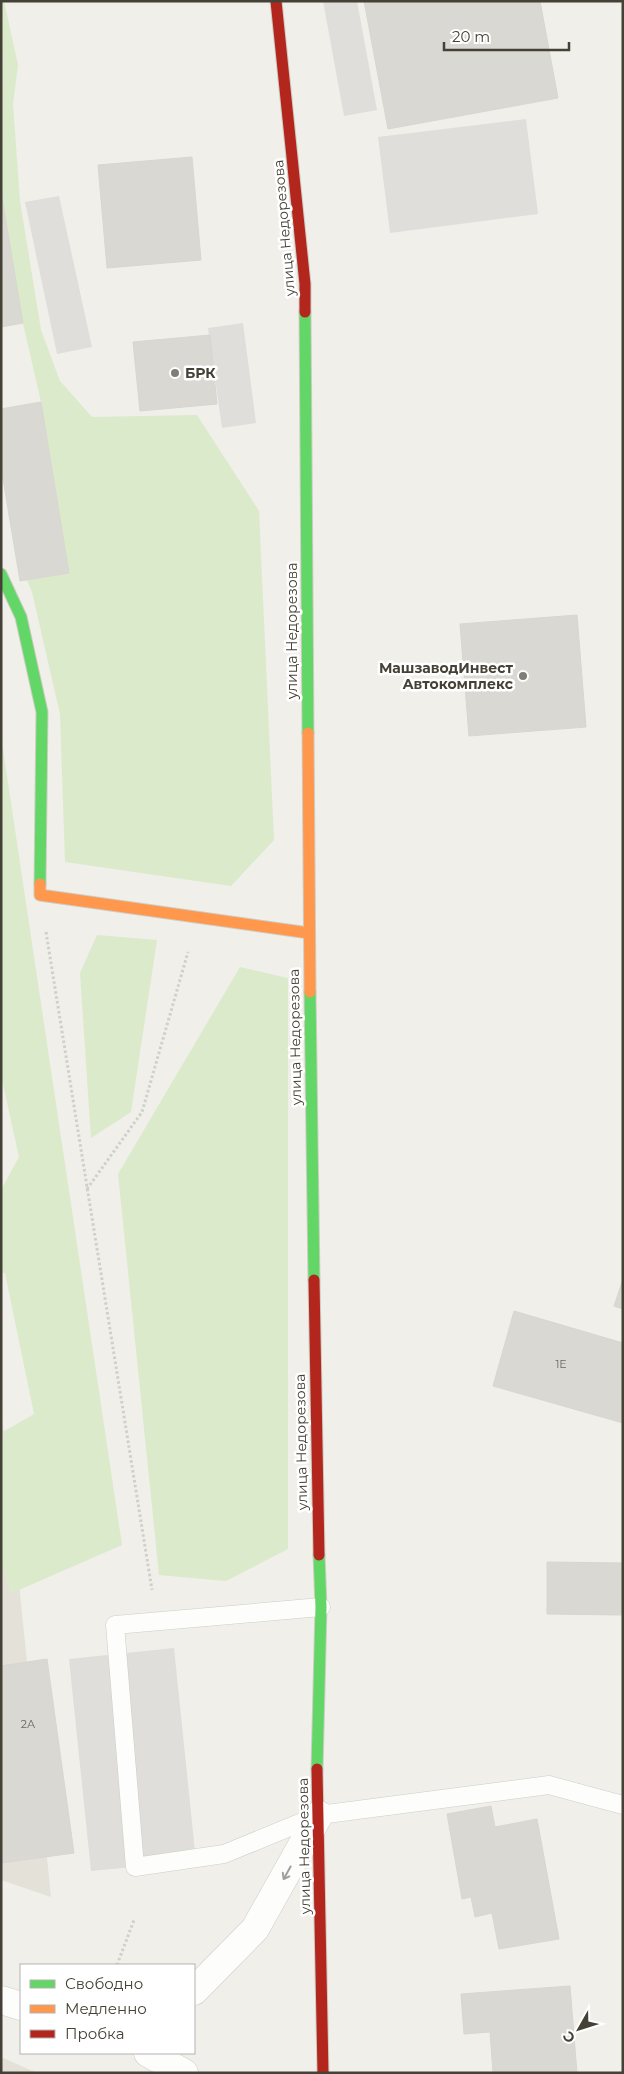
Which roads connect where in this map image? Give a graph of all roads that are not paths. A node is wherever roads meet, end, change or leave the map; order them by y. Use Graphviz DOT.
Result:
graph roads {
  1 [pos="276,1"];
  2 [pos="1,574"];
  3 [pos="309,933"];
  4 [pos="321,1606"];
  5 [pos="623,1805"];
  6 [pos="319,1816"];
  7 [pos="195,1990"];
  8 [pos="1,2000"];
  9 [pos="20,2006"];
  10 [pos="150,2054"];
  11 [pos="184,2073"];
  12 [pos="323,2073"];
  1 -- 3 [label="street, улица Недорезова"];
  2 -- 3 [label="street"];
  3 -- 4 [label="street, улица Недорезова"];
  4 -- 6 [label="street, улица Недорезова"];
  4 -- 6 [label="lane"];
  5 -- 6 [label="lane"];
  6 -- 7 [label="street, one-way"];
  6 -- 12 [label="street, улица Недорезова"];
  8 -- 9 [label="street"];
  10 -- 11 [label="street"];
}
